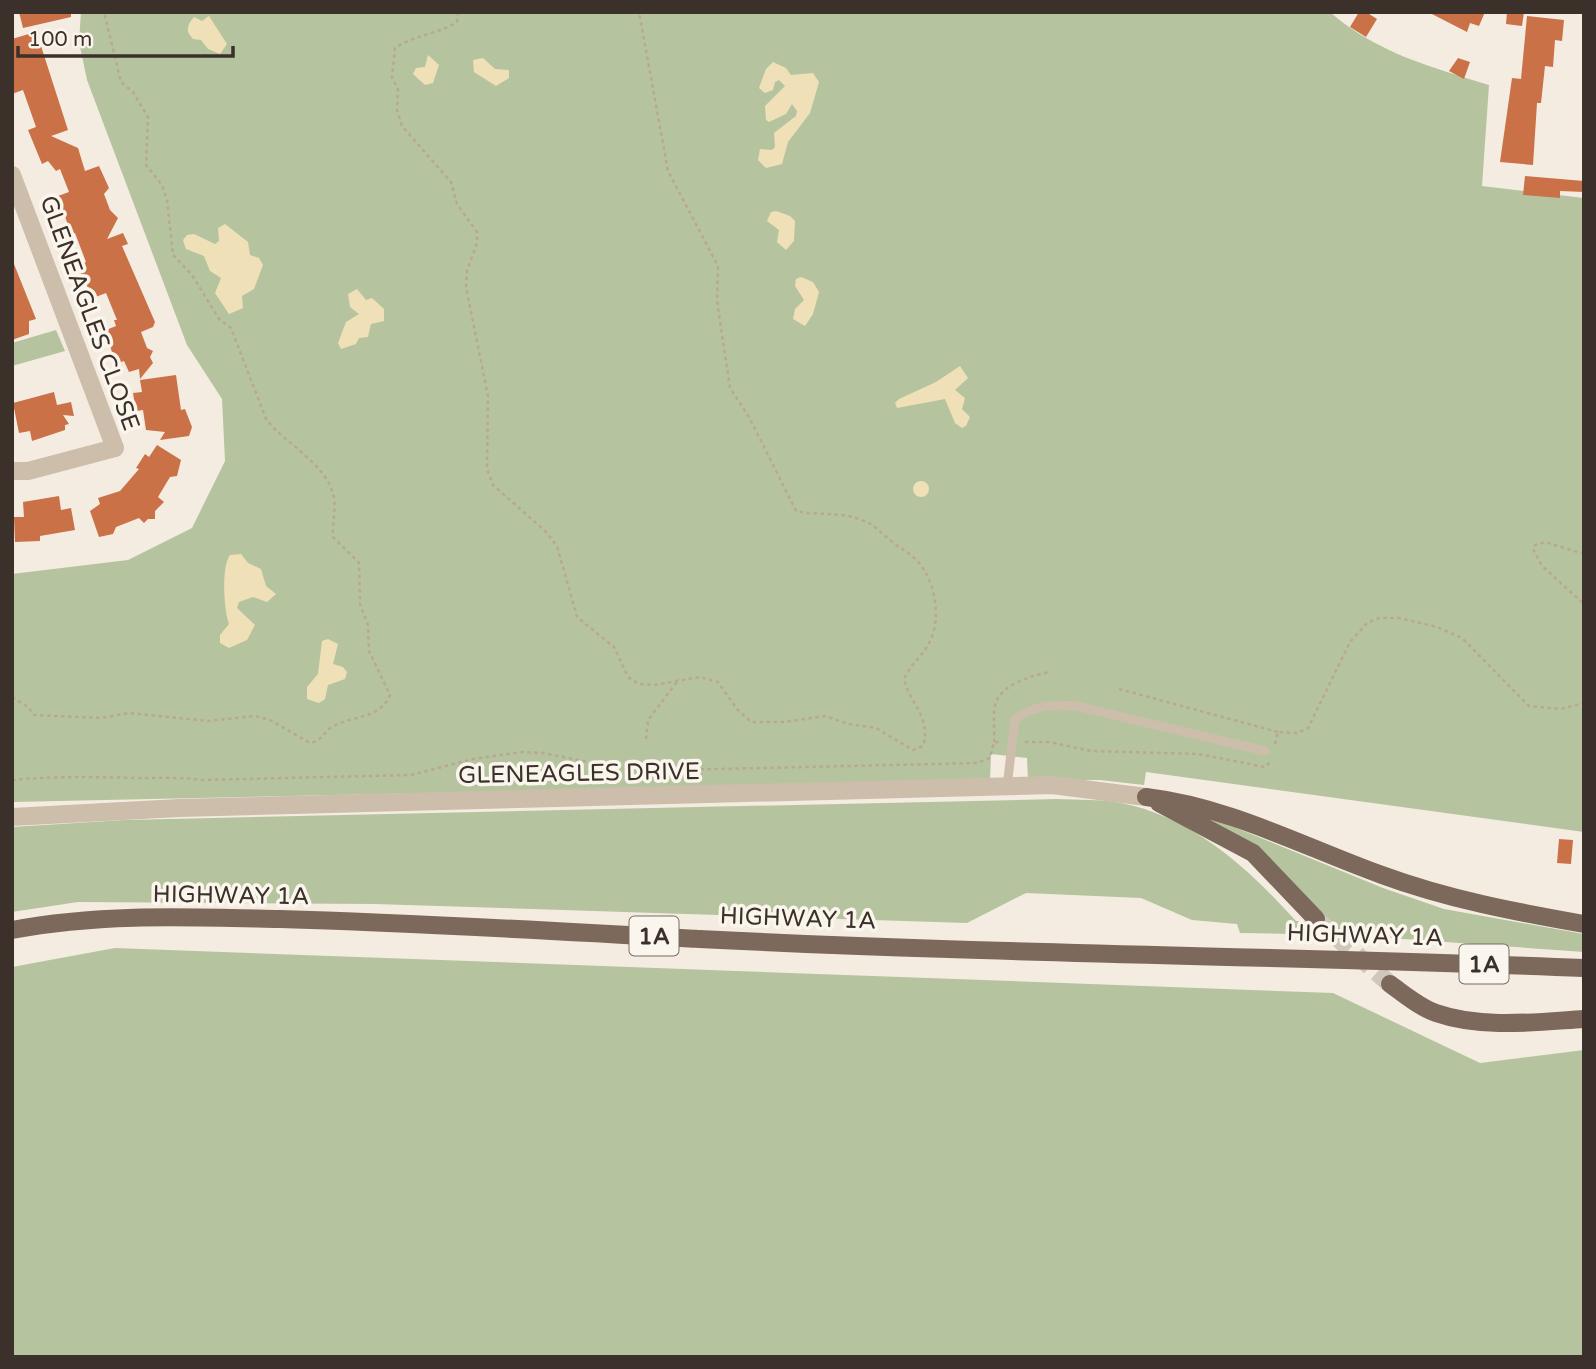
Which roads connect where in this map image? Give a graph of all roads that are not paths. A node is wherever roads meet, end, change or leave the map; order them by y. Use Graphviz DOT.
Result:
graph roads {
  1 [pos="12,175"];
  2 [pos="12,471"];
  3 [pos="1265,751"];
  4 [pos="1007,787"];
  5 [pos="1146,797"];
  6 [pos="12,817"];
  7 [pos="1316,919"];
  8 [pos="1584,924"];
  9 [pos="12,930"];
  10 [pos="1584,968"];
  11 [pos="1390,984"];
  12 [pos="1584,1019"];
  1 -- 2 [label="street, GLENEAGLES CLOSE"];
  3 -- 4 [label="lane"];
  4 -- 5 [label="street, GLENEAGLES DRIVE"];
  4 -- 6 [label="street, GLENEAGLES DRIVE"];
  5 -- 7 [label="main road"];
  5 -- 8 [label="main road"];
  9 -- 10 [label="main road, HIGHWAY 1A / 1A"];
  11 -- 12 [label="main road"];
}
